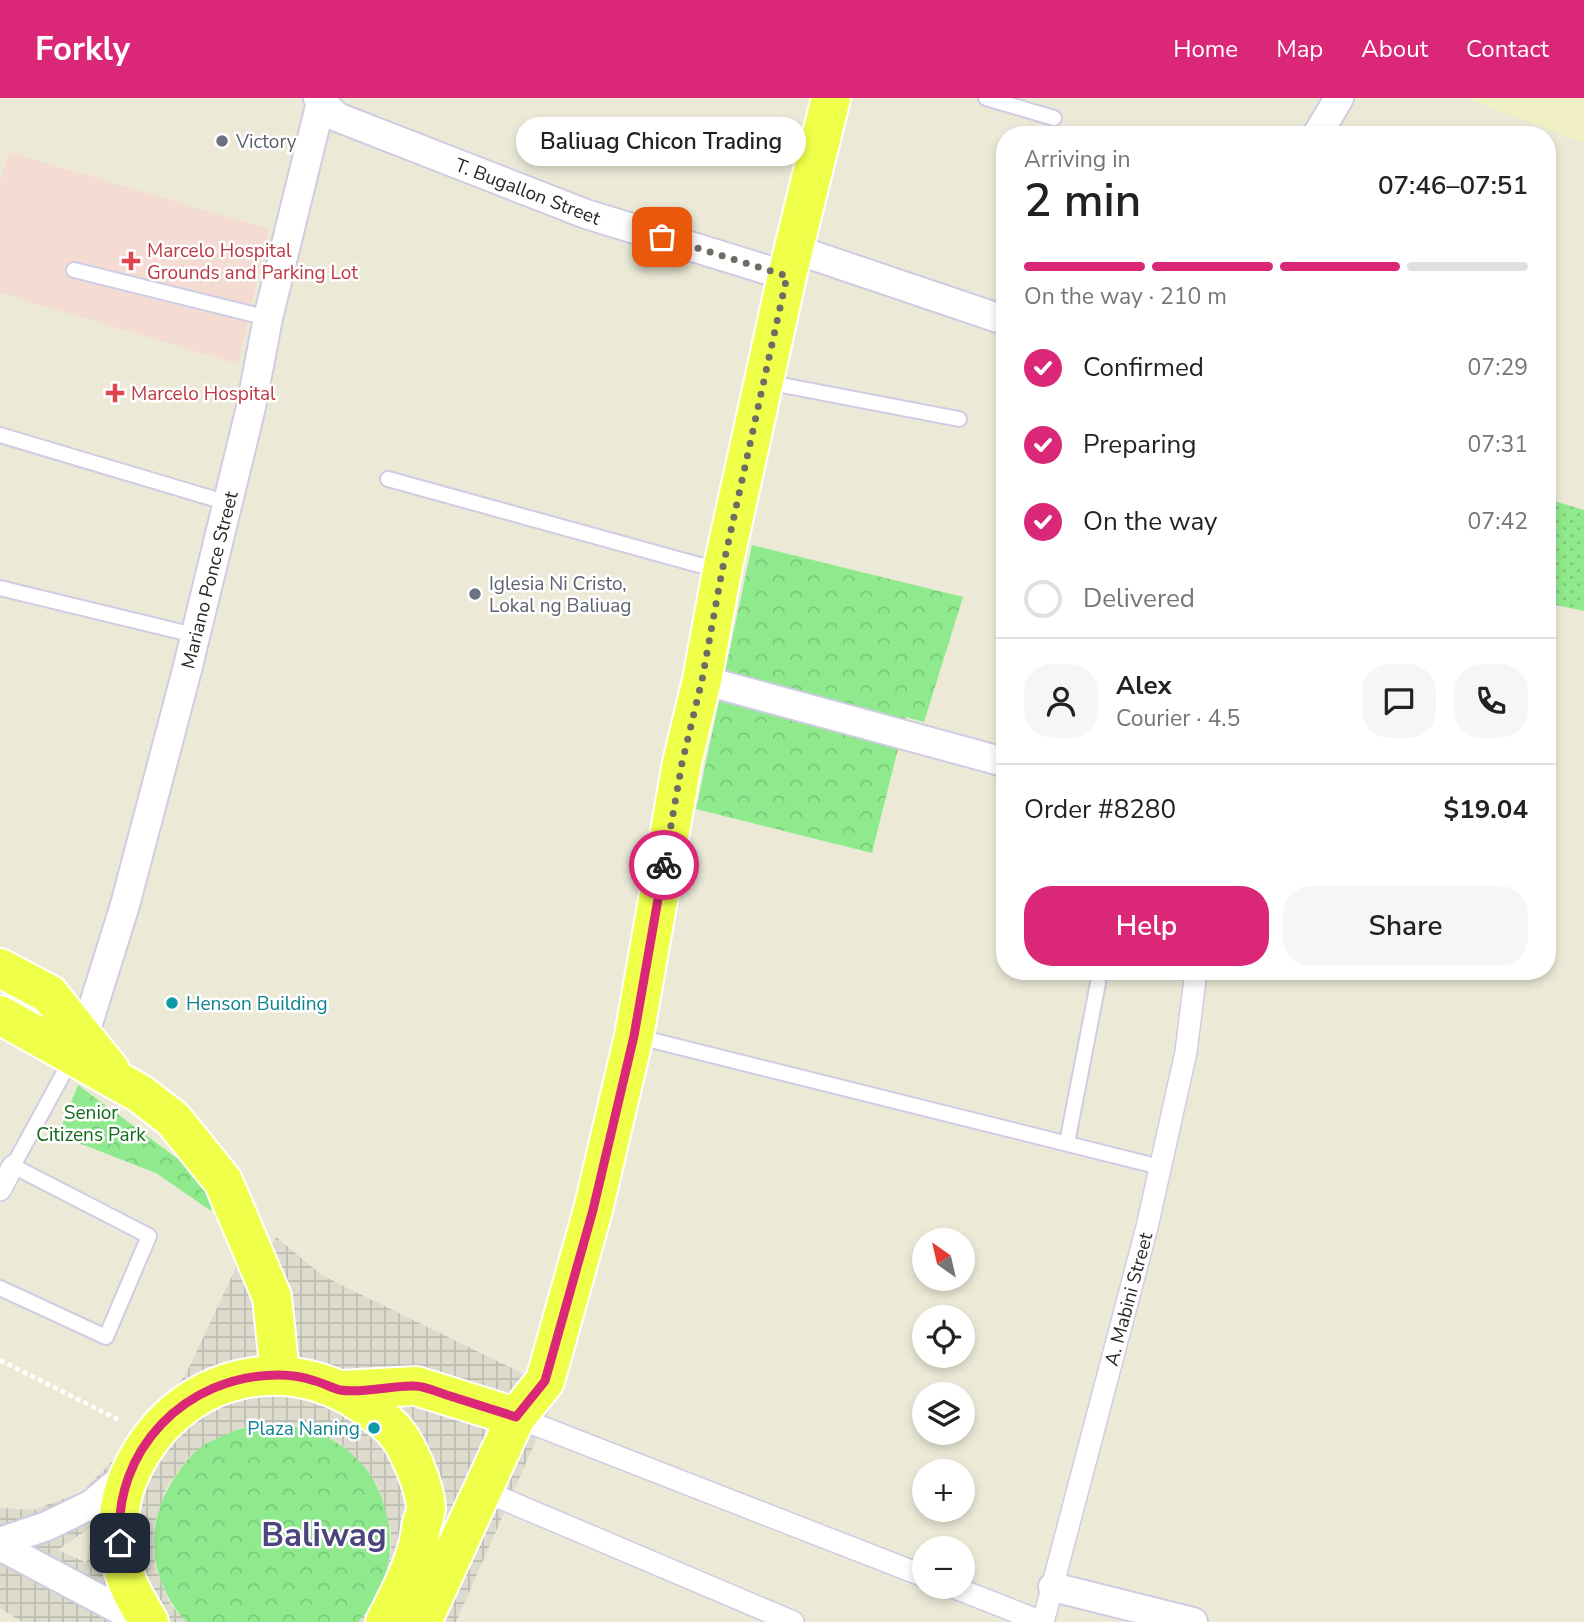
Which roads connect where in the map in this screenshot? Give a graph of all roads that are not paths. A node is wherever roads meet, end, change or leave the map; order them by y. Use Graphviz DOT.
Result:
graph roads {
  1 [pos="831,98"];
  2 [pos="986,98"];
  3 [pos="1339,98"];
  4 [pos="320,99"];
  5 [pos="1054,118"];
  6 [pos="1322,126"];
  7 [pos="791,262"];
  8 [pos="74,270"];
  9 [pos="268,318"];
  10 [pos="996,318"];
  11 [pos="765,382"];
  12 [pos="959,419"];
  13 [pos="0,436"];
  14 [pos="388,479"];
  15 [pos="228,503"];
  16 [pos="722,571"];
  17 [pos="0,588"];
  18 [pos="194,635"];
  19 [pos="702,680"];
  20 [pos="996,760"];
  21 [pos="0,968"];
  22 [pos="1195,980"];
  23 [pos="1098,983"];
  24 [pos="0,1015"];
  25 [pos="634,1036"];
  26 [pos="79,1046"];
  27 [pos="1067,1143"];
  28 [pos="13,1166"];
  29 [pos="1160,1167"];
  30 [pos="0,1190"];
  31 [pos="0,1288"];
  32 [pos="280,1375"];
  33 [pos="341,1390"];
  34 [pos="516,1417"];
  35 [pos="129,1473"];
  36 [pos="482,1490"];
  37 [pos="0,1544"];
  38 [pos="912,1571"];
  39 [pos="1053,1587"];
  40 [pos="975,1596"];
  41 [pos="143,1622"];
  42 [pos="149,1622"];
  43 [pos="385,1622"];
  44 [pos="422,1622"];
  45 [pos="793,1622"];
  46 [pos="1043,1622"];
  47 [pos="1193,1622"];
  1 -- 7 [label="main road"];
  2 -- 5 [label="lane"];
  3 -- 6 [label="street"];
  4 -- 7 [label="street, T. Bugallon Street"];
  4 -- 9 [label="street, Mariano Ponce Street"];
  7 -- 10 [label="street, T. Bugallon Street"];
  7 -- 11 [label="main road"];
  8 -- 9 [label="lane"];
  9 -- 15 [label="street, Mariano Ponce Street"];
  11 -- 12 [label="lane"];
  11 -- 16 [label="main road"];
  13 -- 15 [label="lane"];
  14 -- 16 [label="lane"];
  15 -- 18 [label="street, Mariano Ponce Street"];
  16 -- 19 [label="main road"];
  17 -- 18 [label="lane"];
  18 -- 26 [label="street, Mariano Ponce Street"];
  19 -- 20 [label="street"];
  19 -- 25 [label="main road"];
  21 -- 26 [label="main road"];
  22 -- 29 [label="street, A. Mabini Street"];
  23 -- 27 [label="lane"];
  24 -- 26 [label="main road"];
  25 -- 27 [label="lane"];
  25 -- 34 [label="main road"];
  26 -- 28 [label="lane"];
  26 -- 32 [label="main road"];
  27 -- 29 [label="lane"];
  28 -- 30 [label="street"];
  28 -- 31 [label="lane"];
  29 -- 39 [label="street, A. Mabini Street"];
  32 -- 33 [label="main road"];
  32 -- 35 [label="main road"];
  33 -- 34 [label="main road"];
  33 -- 43 [label="main road"];
  34 -- 36 [label="main road"];
  34 -- 38 [label="street"];
  35 -- 37 [label="street"];
  35 -- 42 [label="main road"];
  36 -- 44 [label="main road"];
  36 -- 45 [label="street"];
  37 -- 41 [label="street"];
  39 -- 46 [label="street, A. Mabini Street"];
  39 -- 47 [label="street"];
  40 -- 46 [label="street"];
}
